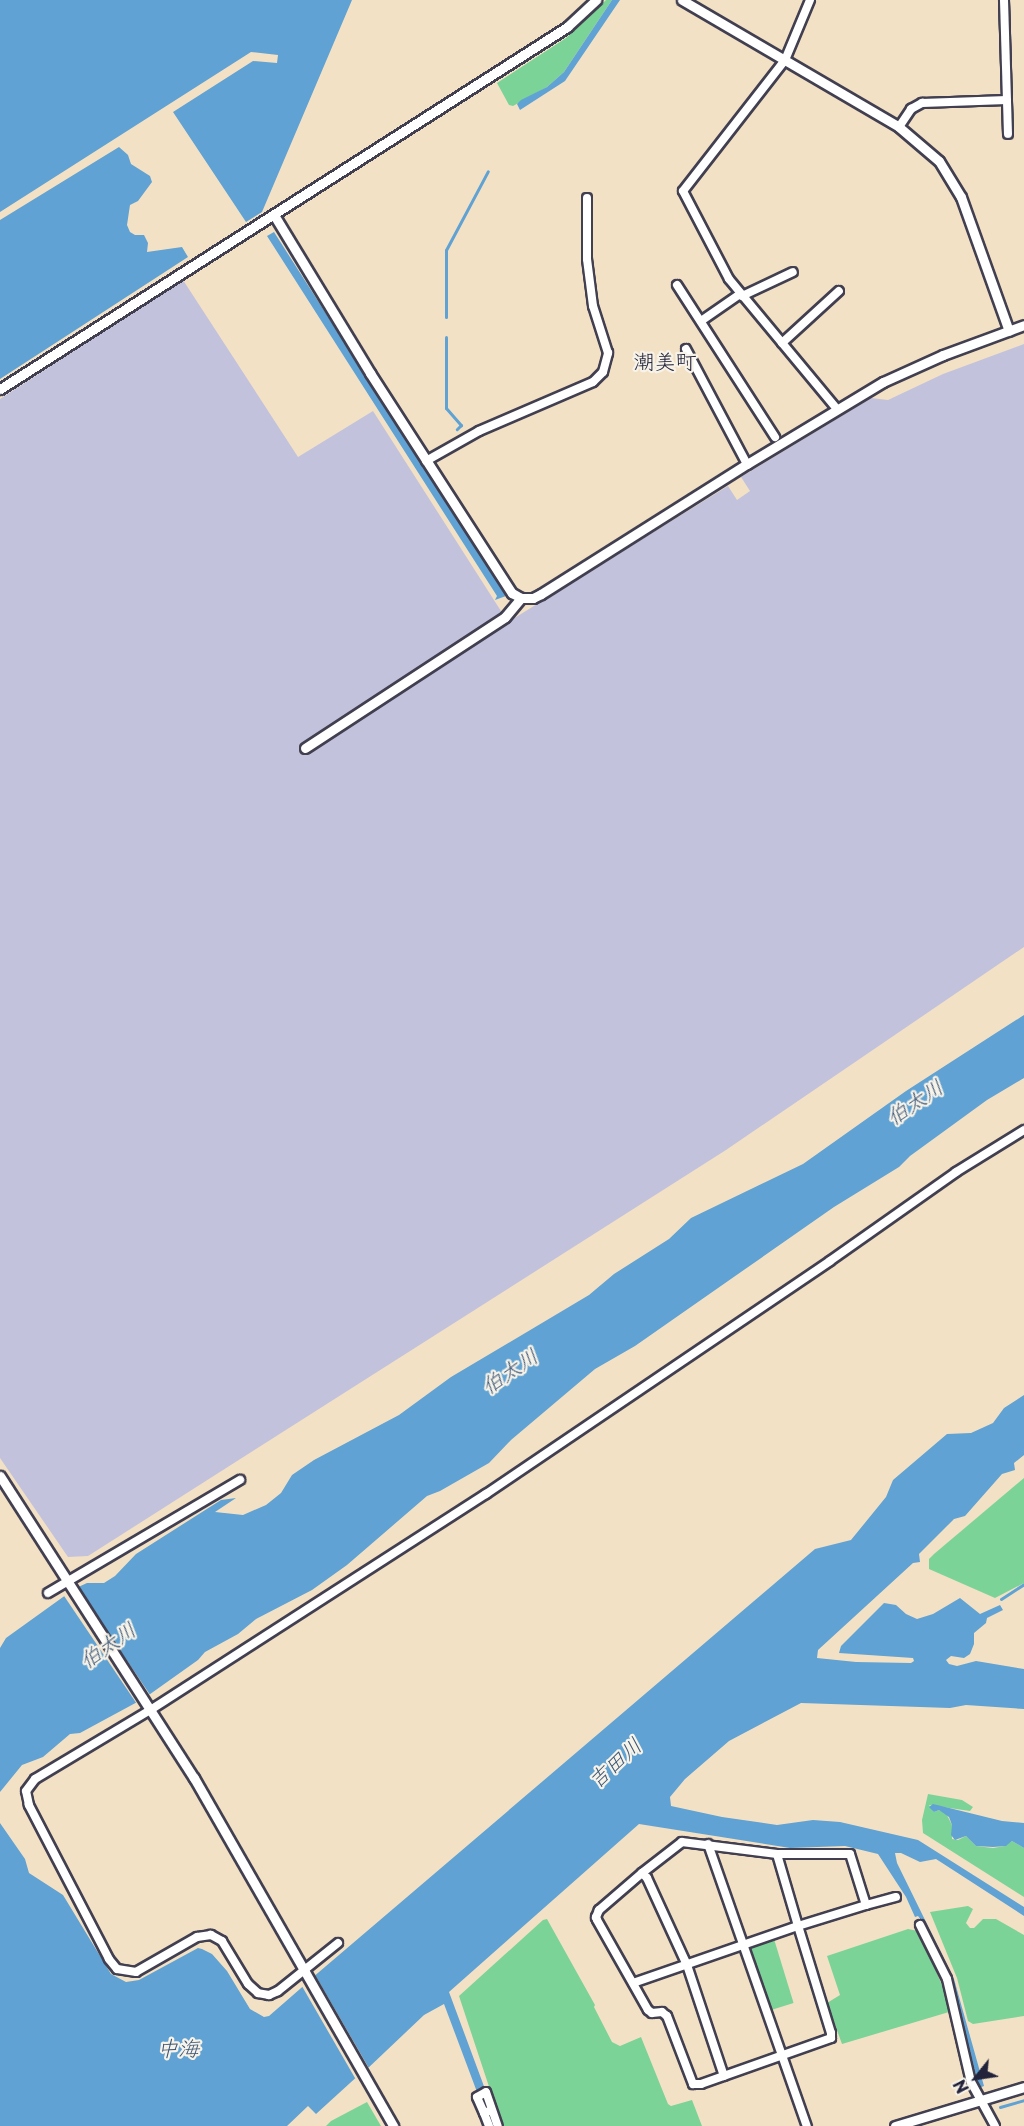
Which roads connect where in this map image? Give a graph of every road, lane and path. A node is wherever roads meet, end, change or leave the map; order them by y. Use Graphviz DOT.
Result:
graph roads {
  1 [pos="596,0"];
  2 [pos="682,0"];
  3 [pos="810,0"];
  4 [pos="1004,0"];
  5 [pos="785,60"];
  6 [pos="1007,100"];
  7 [pos="899,127"];
  8 [pos="1008,134"];
  9 [pos="587,198"];
  10 [pos="274,215"];
  11 [pos="793,272"];
  12 [pos="677,285"];
  13 [pos="840,291"];
  14 [pos="741,295"];
  15 [pos="701,321"];
  16 [pos="1024,325"];
  17 [pos="1009,331"];
  18 [pos="782,343"];
  19 [pos="686,350"];
  20 [pos="0,388"];
  21 [pos="837,409"];
  22 [pos="775,437"];
  23 [pos="426,461"];
  24 [pos="747,464"];
  25 [pos="521,598"];
  26 [pos="305,748"];
  27 [pos="1024,1130"];
  28 [pos="0,1476"];
  29 [pos="240,1480"];
  30 [pos="66,1582"];
  31 [pos="48,1593"];
  32 [pos="152,1709"];
  33 [pos="708,1844"];
  34 [pos="777,1854"];
  35 [pos="642,1873"];
  36 [pos="896,1897"];
  37 [pos="866,1905"];
  38 [pos="920,1925"];
  39 [pos="798,1926"];
  40 [pos="338,1943"];
  41 [pos="743,1946"];
  42 [pos="687,1965"];
  43 [pos="306,1973"];
  44 [pos="633,1983"];
  45 [pos="782,2057"];
  46 [pos="724,2076"];
  47 [pos="1024,2087"];
  48 [pos="480,2095"];
  49 [pos="982,2099"];
  50 [pos="488,2111"];
  51 [pos="393,2126"];
  52 [pos="489,2126"];
  53 [pos="498,2126"];
  54 [pos="807,2126"];
  55 [pos="895,2126"];
  56 [pos="995,2126"];
  1 -- 10 [label="street"];
  2 -- 5 [label="street"];
  3 -- 5 [label="street"];
  4 -- 6 [label="street"];
  5 -- 7 [label="street"];
  5 -- 14 [label="street"];
  6 -- 7 [label="street"];
  6 -- 8 [label="street"];
  7 -- 17 [label="street"];
  9 -- 23 [label="street"];
  10 -- 20 [label="street"];
  10 -- 23 [label="street"];
  11 -- 14 [label="street"];
  12 -- 15 [label="street"];
  13 -- 18 [label="street"];
  14 -- 15 [label="street"];
  14 -- 18 [label="street"];
  15 -- 22 [label="street"];
  16 -- 17 [label="street"];
  17 -- 21 [label="street"];
  18 -- 21 [label="street"];
  19 -- 24 [label="street"];
  21 -- 24 [label="street"];
  23 -- 25 [label="street"];
  24 -- 25 [label="street"];
  25 -- 26 [label="street"];
  27 -- 32 [label="street"];
  28 -- 30 [label="street"];
  29 -- 30 [label="street"];
  30 -- 31 [label="street"];
  30 -- 32 [label="street"];
  32 -- 43 [label="street"];
  32 -- 43 [label="street"];
  33 -- 34 [label="street"];
  33 -- 35 [label="street"];
  33 -- 41 [label="street"];
  34 -- 37 [label="street"];
  34 -- 39 [label="street"];
  35 -- 42 [label="street"];
  35 -- 44 [label="street"];
  36 -- 37 [label="street"];
  37 -- 39 [label="street"];
  38 -- 49 [label="street"];
  39 -- 41 [label="street"];
  39 -- 45 [label="street"];
  40 -- 43 [label="street"];
  41 -- 42 [label="street"];
  41 -- 45 [label="street"];
  42 -- 44 [label="street"];
  42 -- 46 [label="street"];
  43 -- 51 [label="street"];
  44 -- 46 [label="street"];
  45 -- 46 [label="street"];
  45 -- 54 [label="street"];
  47 -- 49 [label="street"];
  48 -- 50 [label="street"];
  49 -- 55 [label="street"];
  49 -- 56 [label="street"];
  50 -- 52 [label="street"];
  50 -- 53 [label="street"];
}
